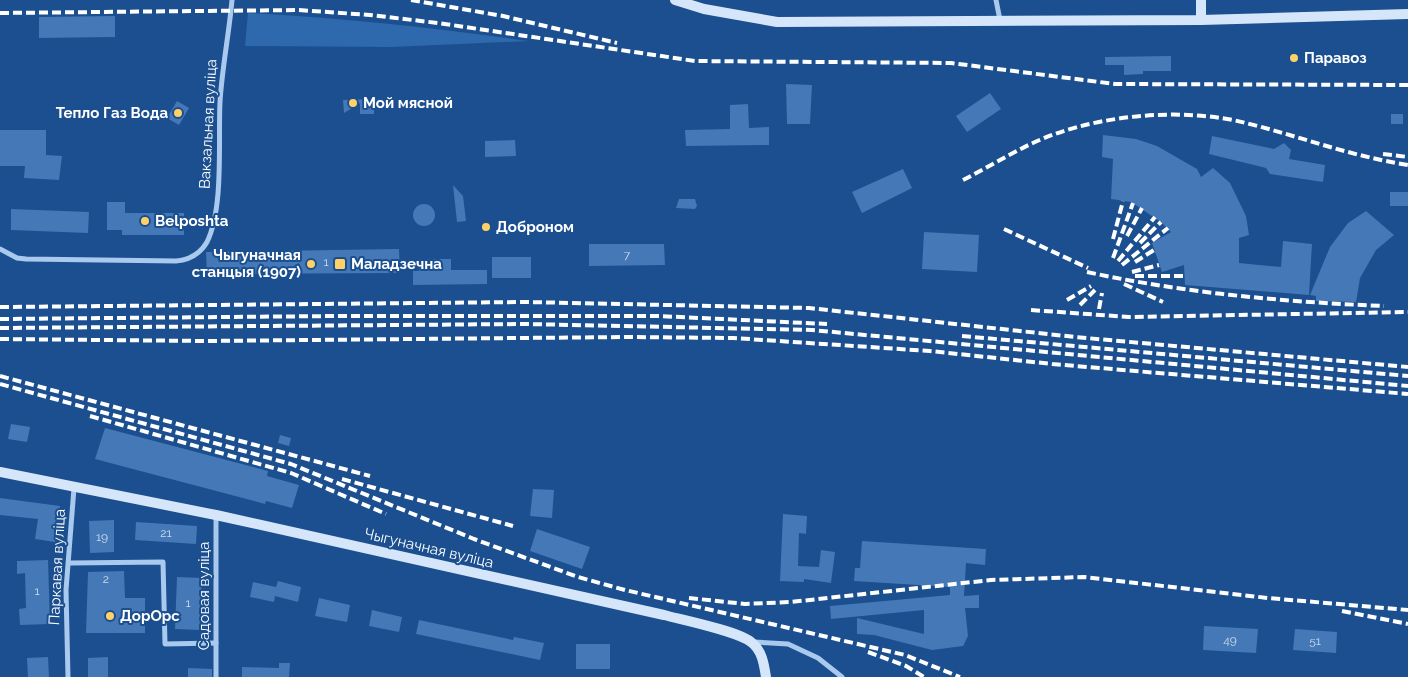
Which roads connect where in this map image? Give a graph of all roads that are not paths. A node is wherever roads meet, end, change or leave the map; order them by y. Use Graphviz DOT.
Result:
graph roads {
  1 [pos="232,0"];
  2 [pos="675,0"];
  3 [pos="996,0"];
  4 [pos="1201,0"];
  5 [pos="1408,14"];
  6 [pos="1000,20"];
  7 [pos="1201,20"];
  8 [pos="0,249"];
  9 [pos="0,472"];
  10 [pos="74,488"];
  11 [pos="216,515"];
  12 [pos="70,563"];
  13 [pos="751,642"];
  14 [pos="216,643"];
  15 [pos="68,677"];
  16 [pos="216,677"];
  17 [pos="766,677"];
  18 [pos="842,677"];
  1 -- 8 [label="street, Вакзальная вуліца"];
  2 -- 6 [label="main road"];
  3 -- 6 [label="street"];
  4 -- 7 [label="main road"];
  5 -- 7 [label="main road"];
  6 -- 7 [label="main road"];
  9 -- 10 [label="main road, Чыгуначная вуліца"];
  10 -- 11 [label="main road, Чыгуначная вуліца"];
  10 -- 12 [label="street, Паркавая вуліца"];
  11 -- 13 [label="main road, Чыгуначная вуліца"];
  11 -- 14 [label="street, Садовая вуліца"];
  12 -- 14 [label="street"];
  12 -- 15 [label="street, Паркавая вуліца"];
  13 -- 17 [label="main road"];
  13 -- 18 [label="street, Чыгуначная вуліца"];
  14 -- 16 [label="street, Садовая вуліца"];
}
